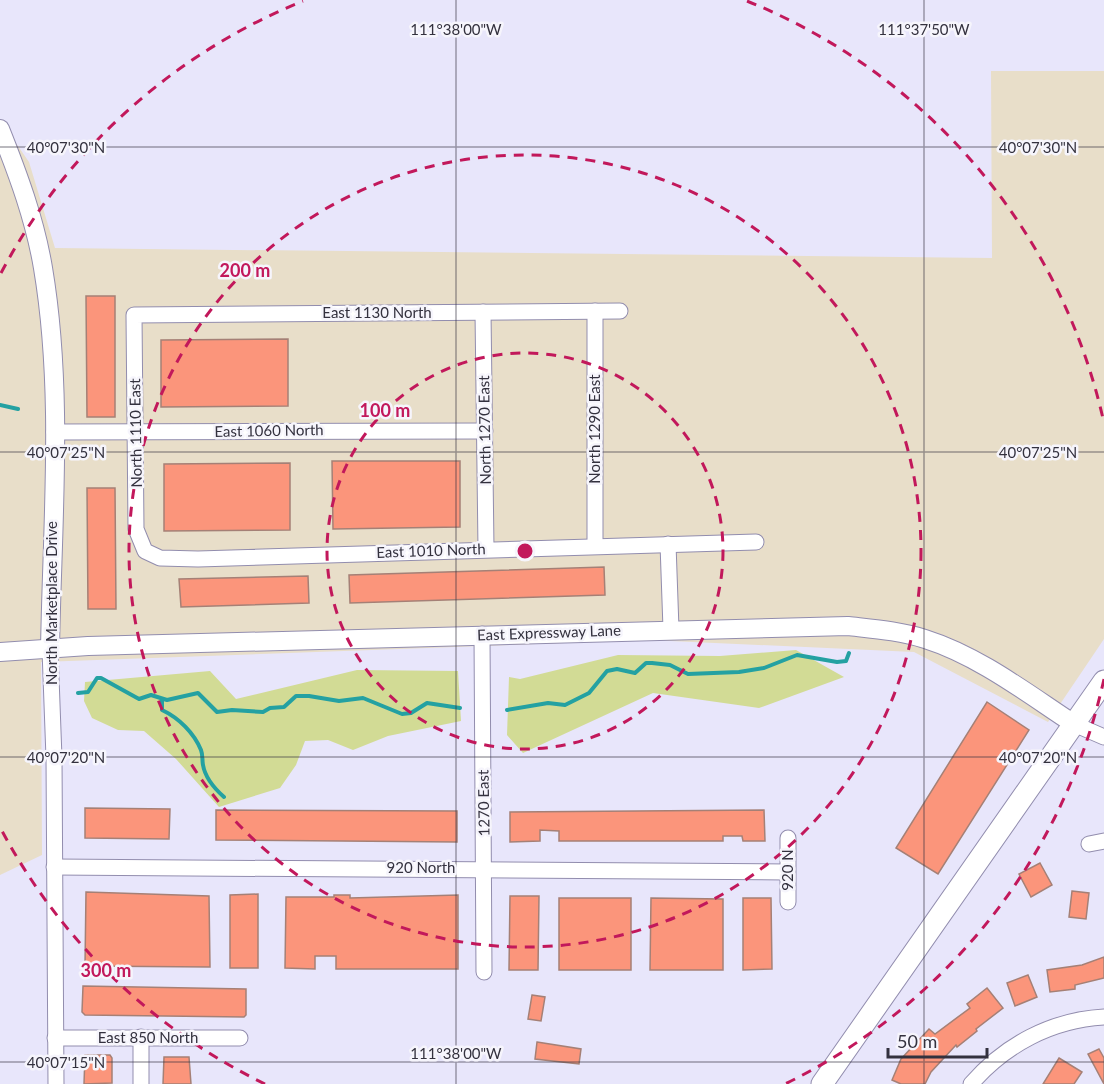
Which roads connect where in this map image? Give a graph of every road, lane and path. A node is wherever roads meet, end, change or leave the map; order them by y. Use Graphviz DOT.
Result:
graph roads {
  1 [pos="0,129"];
  2 [pos="595,311"];
  3 [pos="620,311"];
  4 [pos="483,312"];
  5 [pos="134,315"];
  6 [pos="485,431"];
  7 [pos="54,432"];
  8 [pos="136,432"];
  9 [pos="756,542"];
  10 [pos="668,544"];
  11 [pos="595,546"];
  12 [pos="486,549"];
  13 [pos="145,551"];
  14 [pos="671,629"];
  15 [pos="482,634"];
  16 [pos="50,650"];
  17 [pos="0,652"];
  18 [pos="1104,681"];
  19 [pos="1074,724"];
  20 [pos="1104,737"];
  21 [pos="788,838"];
  22 [pos="54,867"];
  23 [pos="484,868"];
  24 [pos="787,872"];
  25 [pos="788,902"];
  26 [pos="484,972"];
  27 [pos="1104,1017"];
  28 [pos="141,1037"];
  29 [pos="55,1038"];
  30 [pos="240,1038"];
  31 [pos="56,1084"];
  32 [pos="141,1084"];
  33 [pos="822,1084"];
  34 [pos="971,1084"];
  1 -- 7 [label="street, North Marketplace Drive"];
  2 -- 3 [label="street, East 1130 North"];
  2 -- 4 [label="street, East 1130 North"];
  2 -- 11 [label="street, North 1290 East"];
  4 -- 5 [label="street, East 1130 North"];
  4 -- 6 [label="street, North 1270 East"];
  5 -- 8 [label="street, North 1110 East"];
  6 -- 8 [label="street, East 1060 North"];
  6 -- 12 [label="street, North 1270 East"];
  7 -- 8 [label="street, East 1060 North"];
  7 -- 16 [label="street, North Marketplace Drive"];
  8 -- 13 [label="street, North 1110 East"];
  9 -- 10 [label="street, East 1010 North"];
  10 -- 11 [label="street, East 1010 North"];
  10 -- 14 [label="street"];
  11 -- 12 [label="street, East 1010 North"];
  12 -- 13 [label="street, East 1010 North"];
  14 -- 15 [label="street, East Expressway Lane"];
  14 -- 19 [label="street, East Expressway Lane"];
  15 -- 16 [label="street, East Expressway Lane"];
  15 -- 23 [label="street, 1270 East"];
  16 -- 17 [label="street, East Expressway Lane"];
  16 -- 22 [label="street, North Marketplace Drive"];
  18 -- 19 [label="main road"];
  19 -- 20 [label="street"];
  19 -- 33 [label="main road"];
  21 -- 24 [label="street, 920 N"];
  22 -- 23 [label="street, 920 North"];
  22 -- 29 [label="street, North Marketplace Drive"];
  23 -- 24 [label="street, 920 North"];
  23 -- 26 [label="street, 1270 East"];
  24 -- 25 [label="street, 920 N"];
  27 -- 34 [label="street"];
  28 -- 29 [label="street, East 850 North"];
  28 -- 30 [label="street, East 850 North"];
  28 -- 32 [label="street"];
  29 -- 31 [label="street, North Marketplace Drive"];
}
